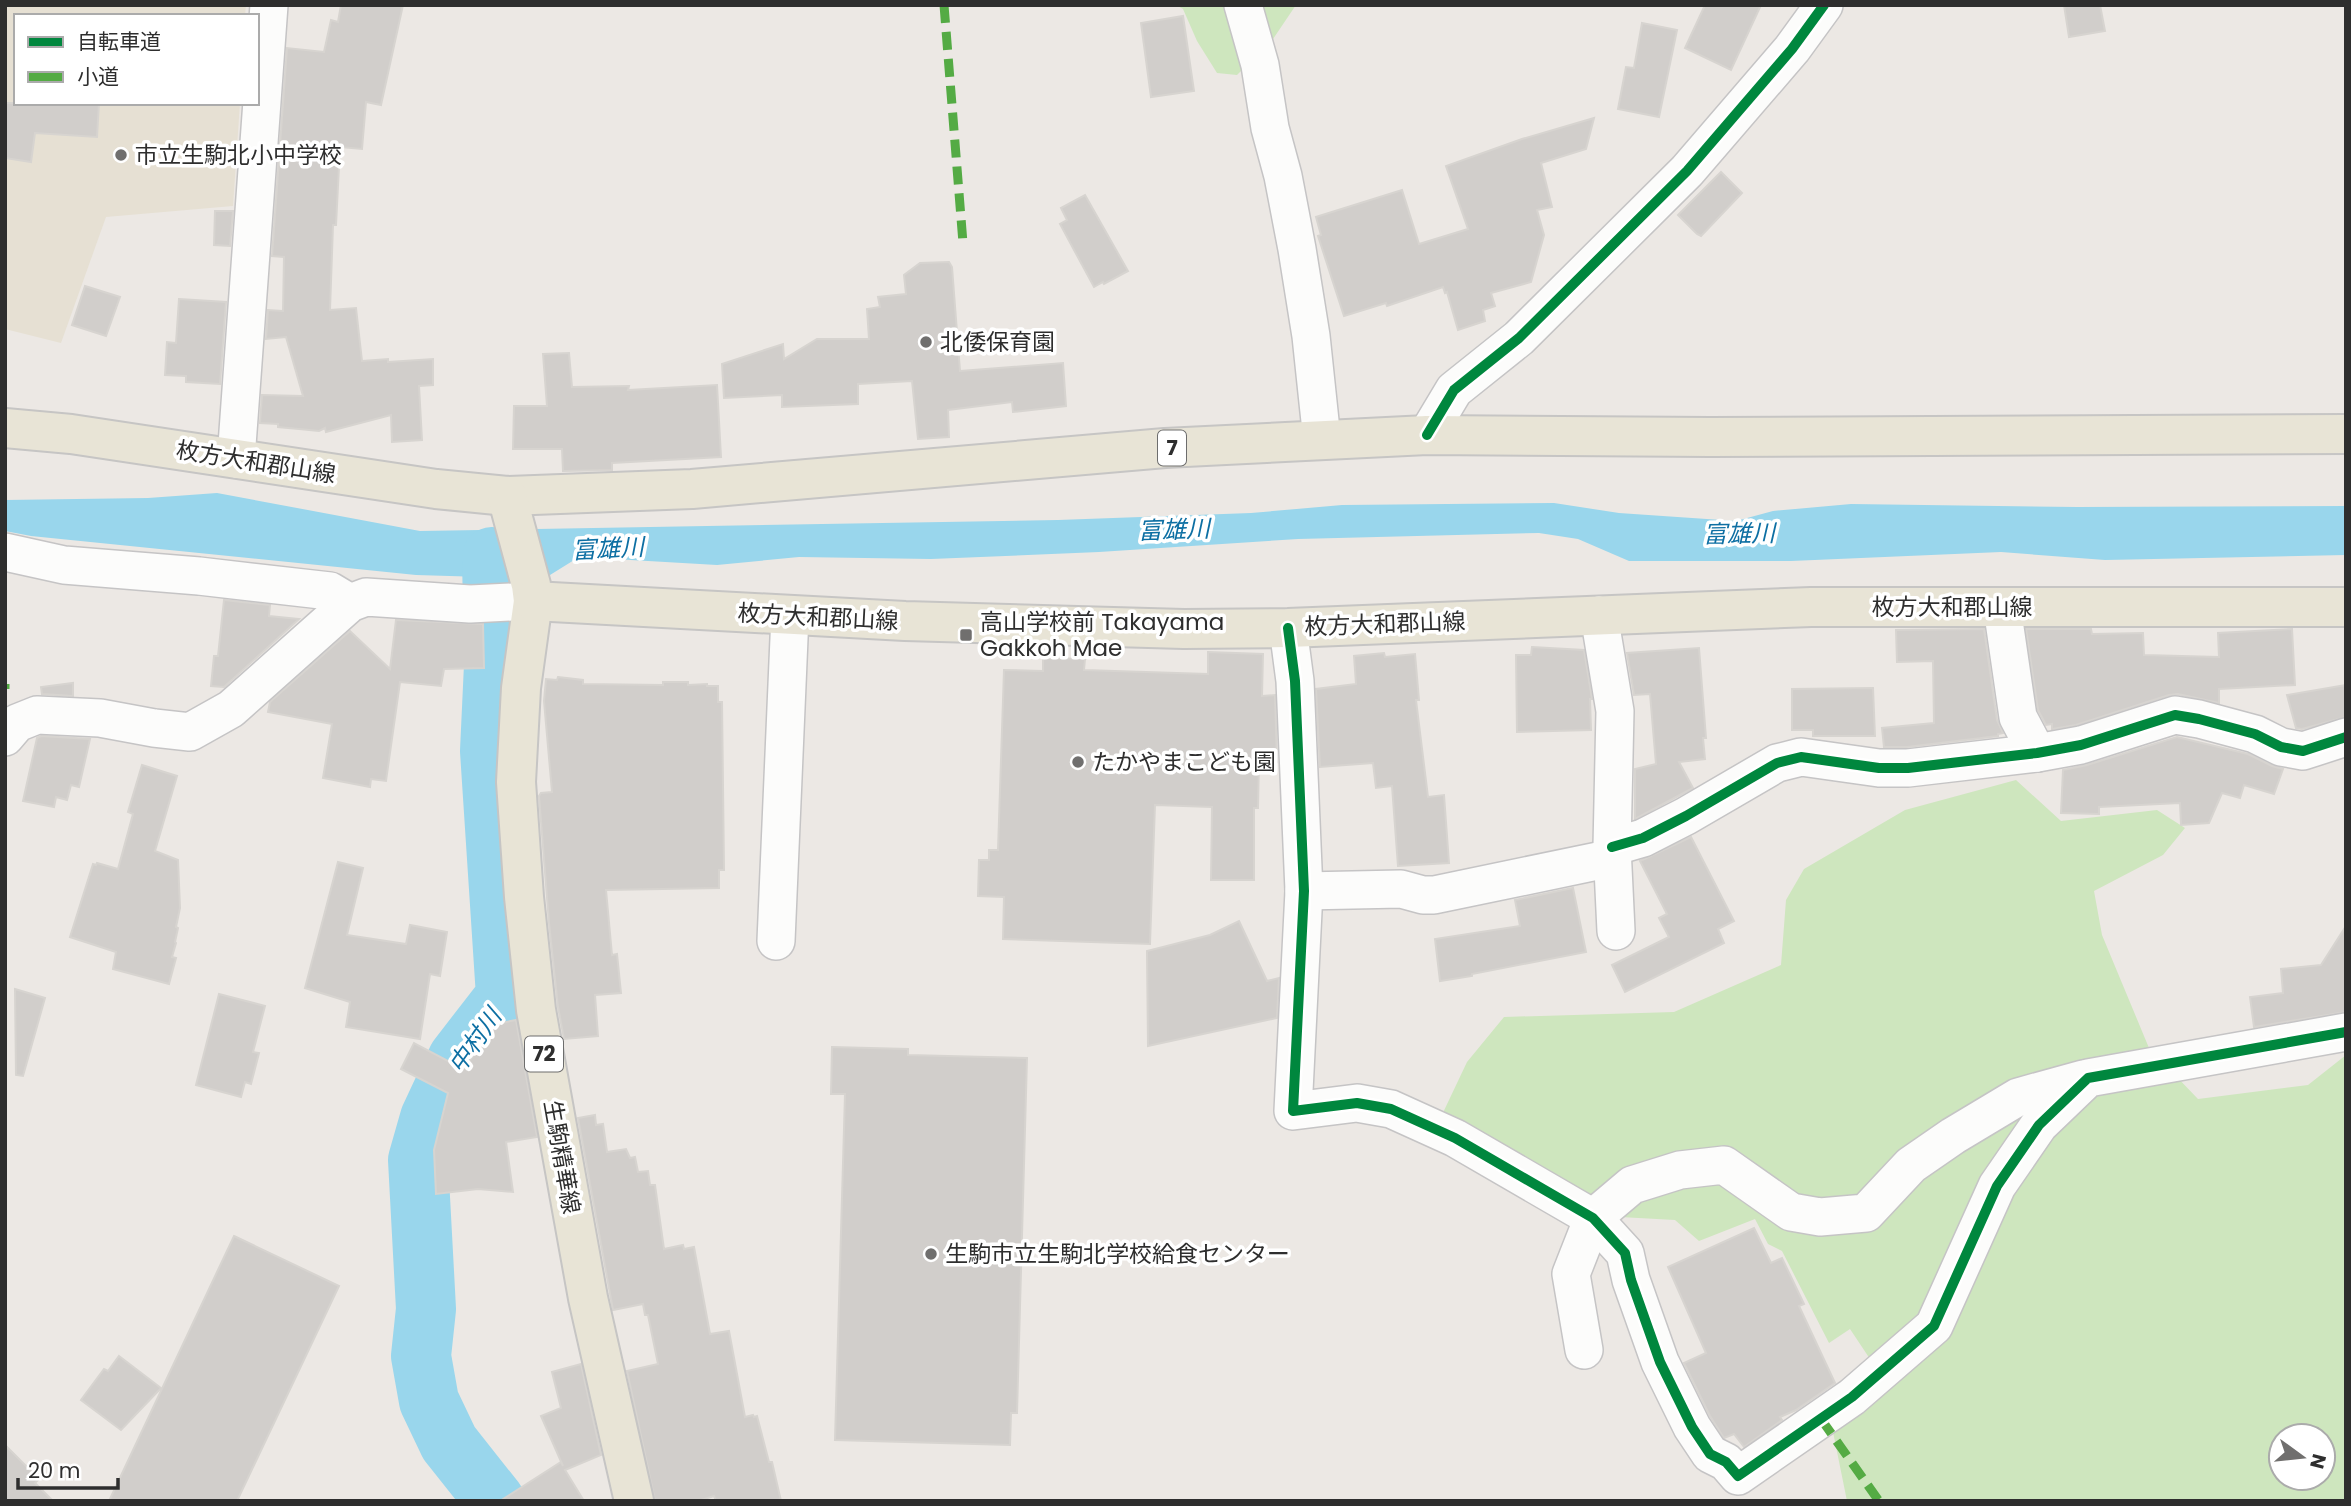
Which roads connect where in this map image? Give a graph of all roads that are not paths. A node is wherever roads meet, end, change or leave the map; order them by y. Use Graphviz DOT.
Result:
graph roads {
  1 [pos="269,5"];
  2 [pos="1243,5"];
  3 [pos="1824,5"];
  4 [pos="5,428"];
  5 [pos="2346,433"];
  6 [pos="1427,435"];
  7 [pos="1322,440"];
  8 [pos="236,459"];
  9 [pos="511,507"];
  10 [pos="5,552"];
  11 [pos="532,593"];
  12 [pos="350,603"];
  13 [pos="2002,607"];
  14 [pos="2346,607"];
  15 [pos="790,615"];
  16 [pos="1599,615"];
  17 [pos="1288,628"];
  18 [pos="5,737"];
  19 [pos="2346,737"];
  20 [pos="2037,753"];
  21 [pos="1612,852"];
  22 [pos="1304,891"];
  23 [pos="1616,930"];
  24 [pos="776,941"];
  25 [pos="2346,1032"];
  26 [pos="2088,1078"];
  27 [pos="1593,1218"];
  28 [pos="1584,1350"];
  29 [pos="634,1501"];
  1 -- 8 [label="street"];
  2 -- 7 [label="street"];
  3 -- 6 [label="street"];
  4 -- 8 [label="main road, 枚方大和郡山線 / 7"];
  5 -- 6 [label="main road, 枚方大和郡山線 / 7"];
  6 -- 7 [label="main road, 枚方大和郡山線 / 7"];
  7 -- 9 [label="main road, 枚方大和郡山線 / 7"];
  8 -- 9 [label="main road, 枚方大和郡山線 / 7"];
  9 -- 11 [label="main road"];
  10 -- 12 [label="street"];
  11 -- 12 [label="street"];
  11 -- 15 [label="main road, 枚方大和郡山線"];
  11 -- 29 [label="main road, 生駒精華線 / 72"];
  12 -- 18 [label="street"];
  13 -- 14 [label="main road, 枚方大和郡山線"];
  13 -- 16 [label="main road, 枚方大和郡山線"];
  13 -- 20 [label="street"];
  15 -- 17 [label="main road, 枚方大和郡山線"];
  15 -- 24 [label="street"];
  16 -- 17 [label="main road, 枚方大和郡山線"];
  16 -- 21 [label="street"];
  17 -- 22 [label="street"];
  19 -- 20 [label="street"];
  20 -- 21 [label="street"];
  21 -- 22 [label="street"];
  21 -- 23 [label="street"];
  22 -- 27 [label="street"];
  25 -- 26 [label="street"];
  26 -- 27 [label="street"];
  26 -- 27 [label="street"];
  27 -- 28 [label="street"];
}
